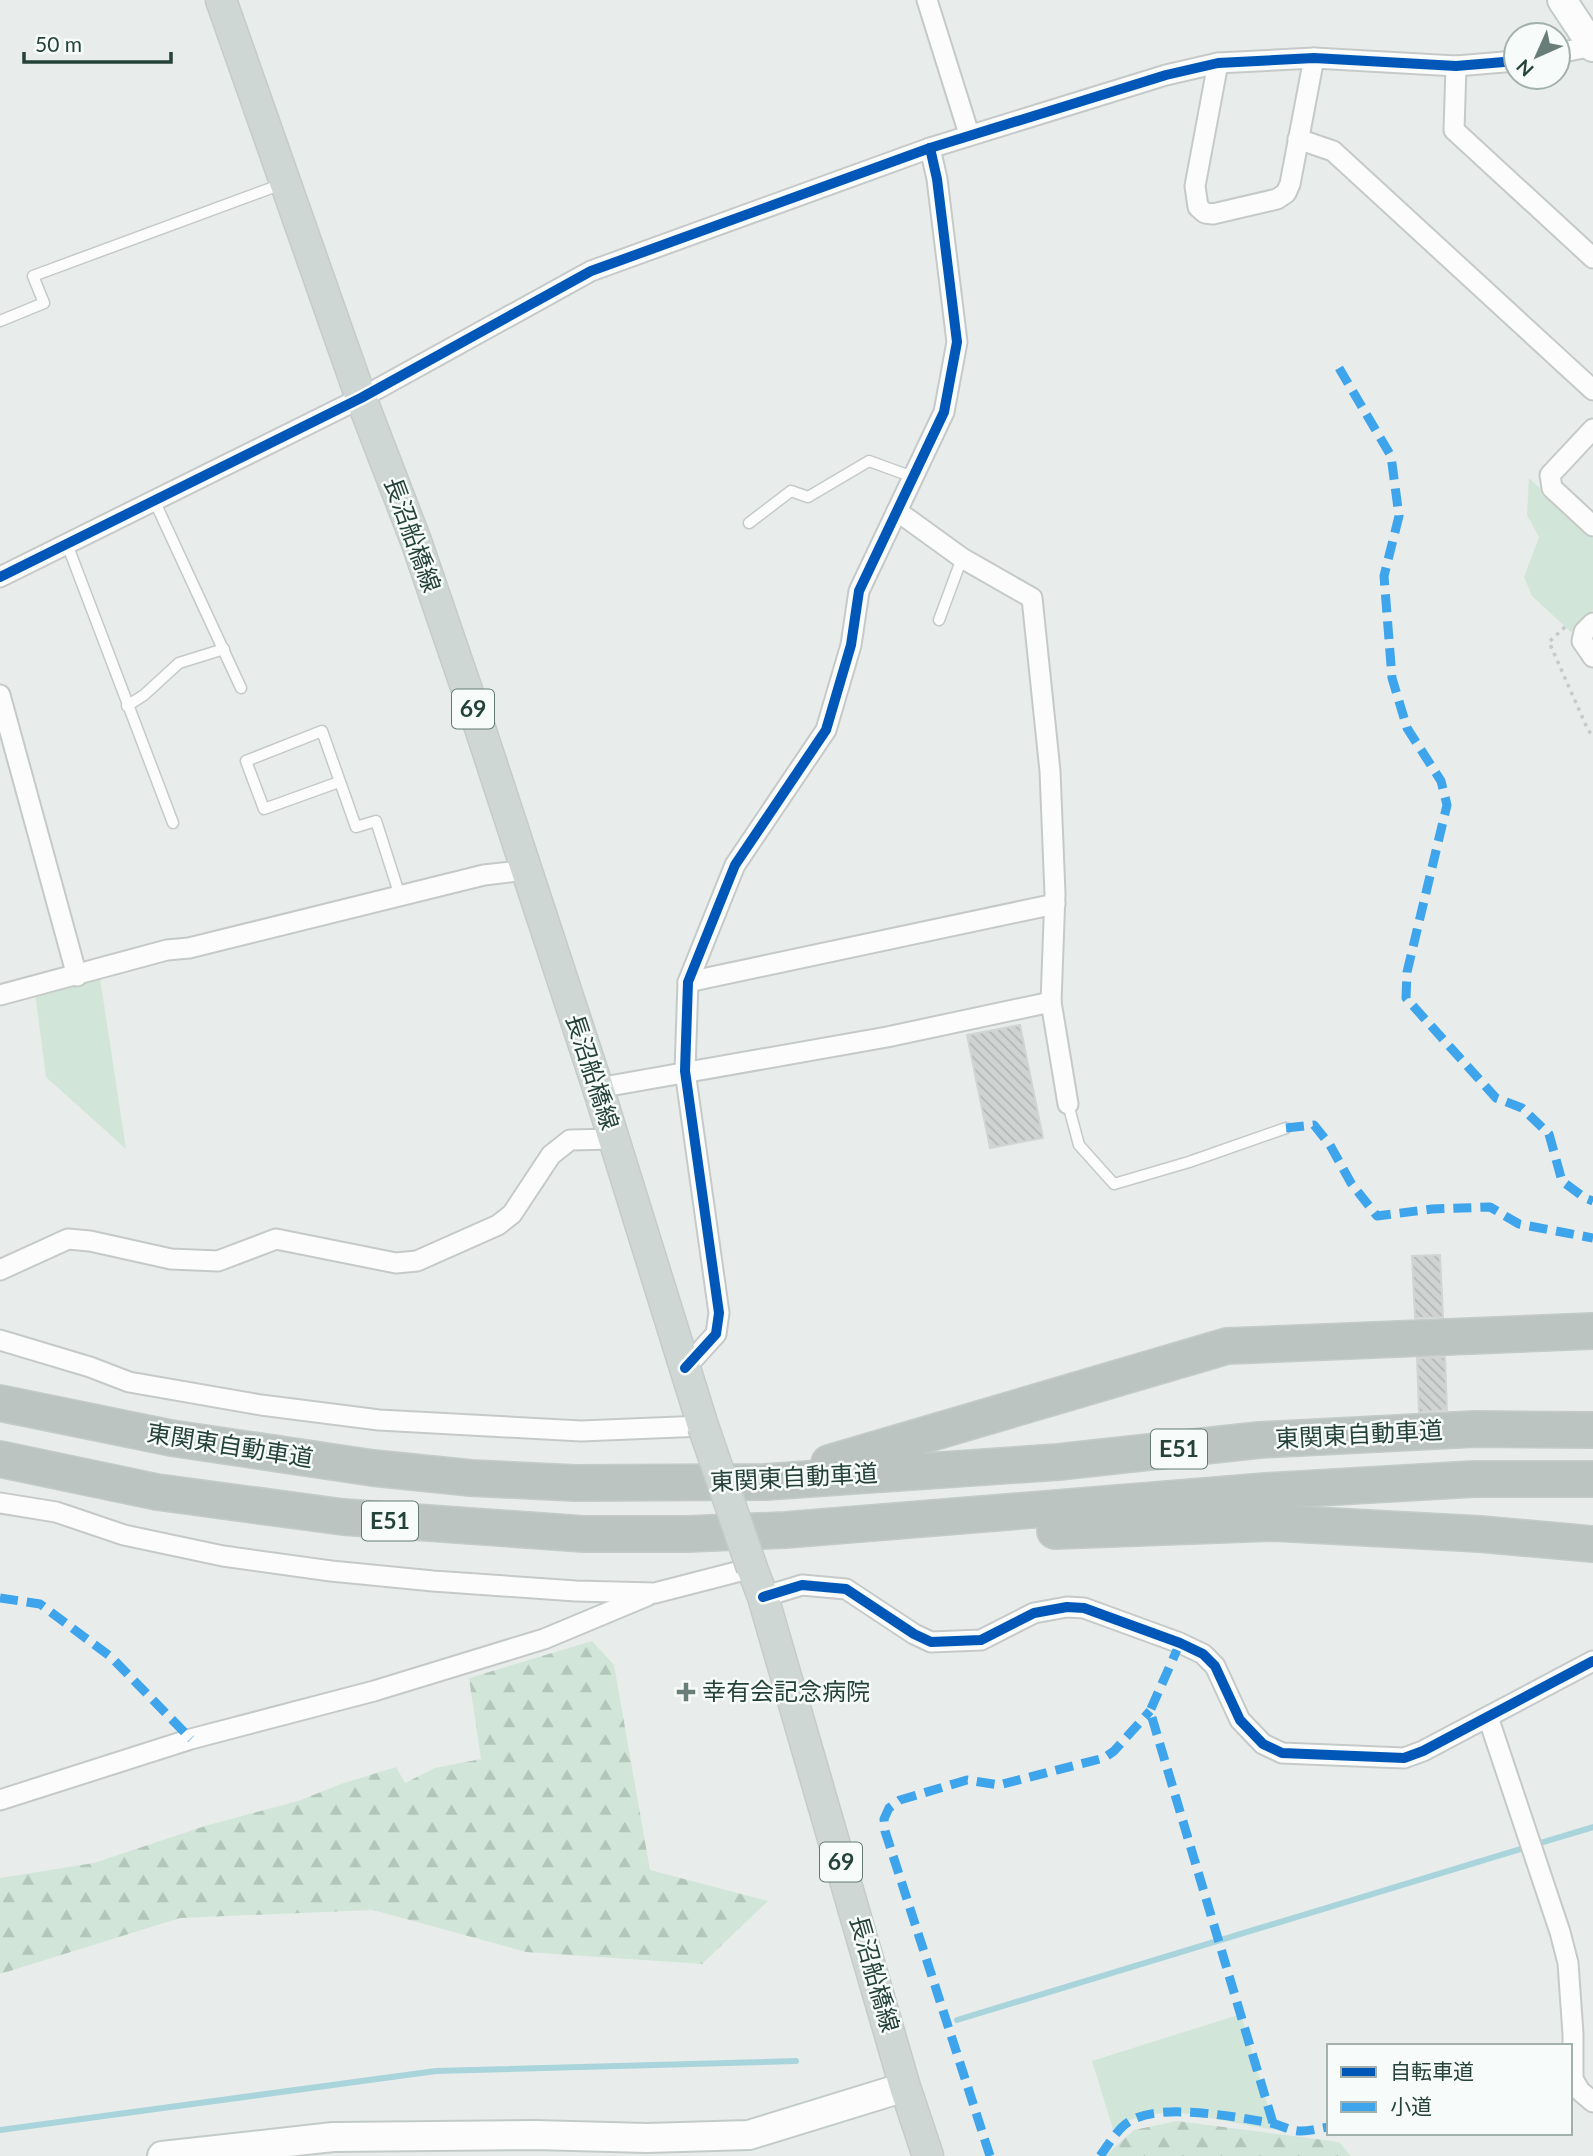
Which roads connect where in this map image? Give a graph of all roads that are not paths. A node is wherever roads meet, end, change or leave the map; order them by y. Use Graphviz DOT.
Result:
graph roads {
  1 [pos="221,0"];
  2 [pos="927,0"];
  3 [pos="1562,0"];
  4 [pos="1593,46"];
  5 [pos="1572,50"];
  6 [pos="1314,58"];
  7 [pos="1502,62"];
  8 [pos="1218,64"];
  9 [pos="1456,66"];
  10 [pos="969,134"];
  11 [pos="1298,139"];
  12 [pos="930,148"];
  13 [pos="285,182"];
  14 [pos="1593,258"];
  15 [pos="0,321"];
  16 [pos="1593,390"];
  17 [pos="361,398"];
  18 [pos="1593,429"];
  19 [pos="913,477"];
  20 [pos="154,500"];
  21 [pos="897,510"];
  22 [pos="749,523"];
  23 [pos="1593,526"];
  24 [pos="66,544"];
  25 [pos="962,558"];
  26 [pos="0,577"];
  27 [pos="939,620"];
  28 [pos="1593,623"];
  29 [pos="224,649"];
  30 [pos="1593,657"];
  31 [pos="241,688"];
  32 [pos="0,695"];
  33 [pos="127,706"];
  34 [pos="340,782"];
  35 [pos="173,823"];
  36 [pos="527,870"];
  37 [pos="400,896"];
  38 [pos="1055,904"];
  39 [pos="77,976"];
  40 [pos="688,982"];
  41 [pos="0,995"];
  42 [pos="1051,1002"];
  43 [pos="685,1071"];
  44 [pos="598,1088"];
  45 [pos="1068,1104"];
  46 [pos="1286,1128"];
  47 [pos="614,1139"];
  48 [pos="0,1270"];
  49 [pos="1593,1331"];
  50 [pos="0,1340"];
  51 [pos="685,1368"];
  52 [pos="0,1393"];
  53 [pos="0,1403"];
  54 [pos="703,1426"];
  55 [pos="1593,1430"];
  56 [pos="171,1438"];
  57 [pos="0,1459"];
  58 [pos="1593,1479"];
  59 [pos="765,1482"];
  60 [pos="0,1503"];
  61 [pos="785,1530"];
  62 [pos="1593,1544"];
  63 [pos="752,1568"];
  64 [pos="654,1593"];
  65 [pos="763,1597"];
  66 [pos="1593,1661"];
  67 [pos="1488,1717"];
  68 [pos="0,1800"];
  69 [pos="1573,2085"];
  70 [pos="905,2087"];
  71 [pos="1593,2102"];
  72 [pos="333,2146"];
  73 [pos="162,2156"];
  74 [pos="928,2156"];
  1 -- 13 [label="main road, 長沼船橋線 / 69"];
  2 -- 10 [label="street"];
  3 -- 4 [label="street"];
  4 -- 5 [label="street"];
  6 -- 8 [label="street"];
  6 -- 9 [label="street"];
  6 -- 11 [label="street"];
  7 -- 9 [label="street"];
  8 -- 10 [label="street"];
  8 -- 11 [label="street"];
  9 -- 14 [label="street"];
  10 -- 12 [label="street"];
  11 -- 16 [label="street"];
  12 -- 17 [label="street"];
  12 -- 19 [label="street"];
  13 -- 15 [label="lane"];
  13 -- 17 [label="main road, 長沼船橋線 / 69"];
  17 -- 20 [label="street"];
  17 -- 36 [label="main road, 長沼船橋線 / 69"];
  18 -- 23 [label="street"];
  19 -- 21 [label="street"];
  19 -- 22 [label="lane"];
  20 -- 24 [label="street"];
  20 -- 29 [label="lane"];
  21 -- 25 [label="street"];
  21 -- 40 [label="street"];
  24 -- 26 [label="street"];
  24 -- 33 [label="lane"];
  25 -- 27 [label="lane"];
  25 -- 38 [label="street"];
  28 -- 30 [label="street"];
  29 -- 31 [label="lane"];
  29 -- 33 [label="lane"];
  32 -- 39 [label="street"];
  33 -- 35 [label="lane"];
  34 -- 34 [label="lane"];
  34 -- 37 [label="lane"];
  36 -- 37 [label="street"];
  36 -- 44 [label="main road, 長沼船橋線 / 69"];
  37 -- 39 [label="street"];
  38 -- 40 [label="street"];
  38 -- 42 [label="street"];
  39 -- 41 [label="street"];
  40 -- 43 [label="street"];
  42 -- 43 [label="street"];
  42 -- 45 [label="street"];
  43 -- 44 [label="street"];
  43 -- 51 [label="street"];
  44 -- 47 [label="main road, 長沼船橋線 / 69"];
  45 -- 46 [label="lane"];
  47 -- 48 [label="street"];
  47 -- 51 [label="main road, 長沼船橋線 / 69"];
  49 -- 59 [label="highway"];
  50 -- 54 [label="street"];
  51 -- 54 [label="main road, 長沼船橋線 / 69"];
  52 -- 56 [label="highway"];
  53 -- 56 [label="highway, 東関東自動車道 / E51"];
  54 -- 63 [label="main road, 長沼船橋線 / 69, bridge"];
  55 -- 59 [label="highway, 東関東自動車道 / E51"];
  56 -- 59 [label="highway, 東関東自動車道 / E51"];
  57 -- 61 [label="highway, 東関東自動車道 / E51"];
  58 -- 61 [label="highway, 東関東自動車道 / E51"];
  60 -- 64 [label="street"];
  61 -- 62 [label="highway"];
  63 -- 64 [label="street"];
  63 -- 65 [label="main road, 長沼船橋線 / 69"];
  64 -- 68 [label="street"];
  65 -- 67 [label="street"];
  65 -- 70 [label="main road, 長沼船橋線 / 69"];
  66 -- 67 [label="street"];
  67 -- 69 [label="street"];
  69 -- 71 [label="street"];
  70 -- 72 [label="street"];
  70 -- 74 [label="main road, 長沼船橋線 / 69"];
  72 -- 73 [label="street"];
}
